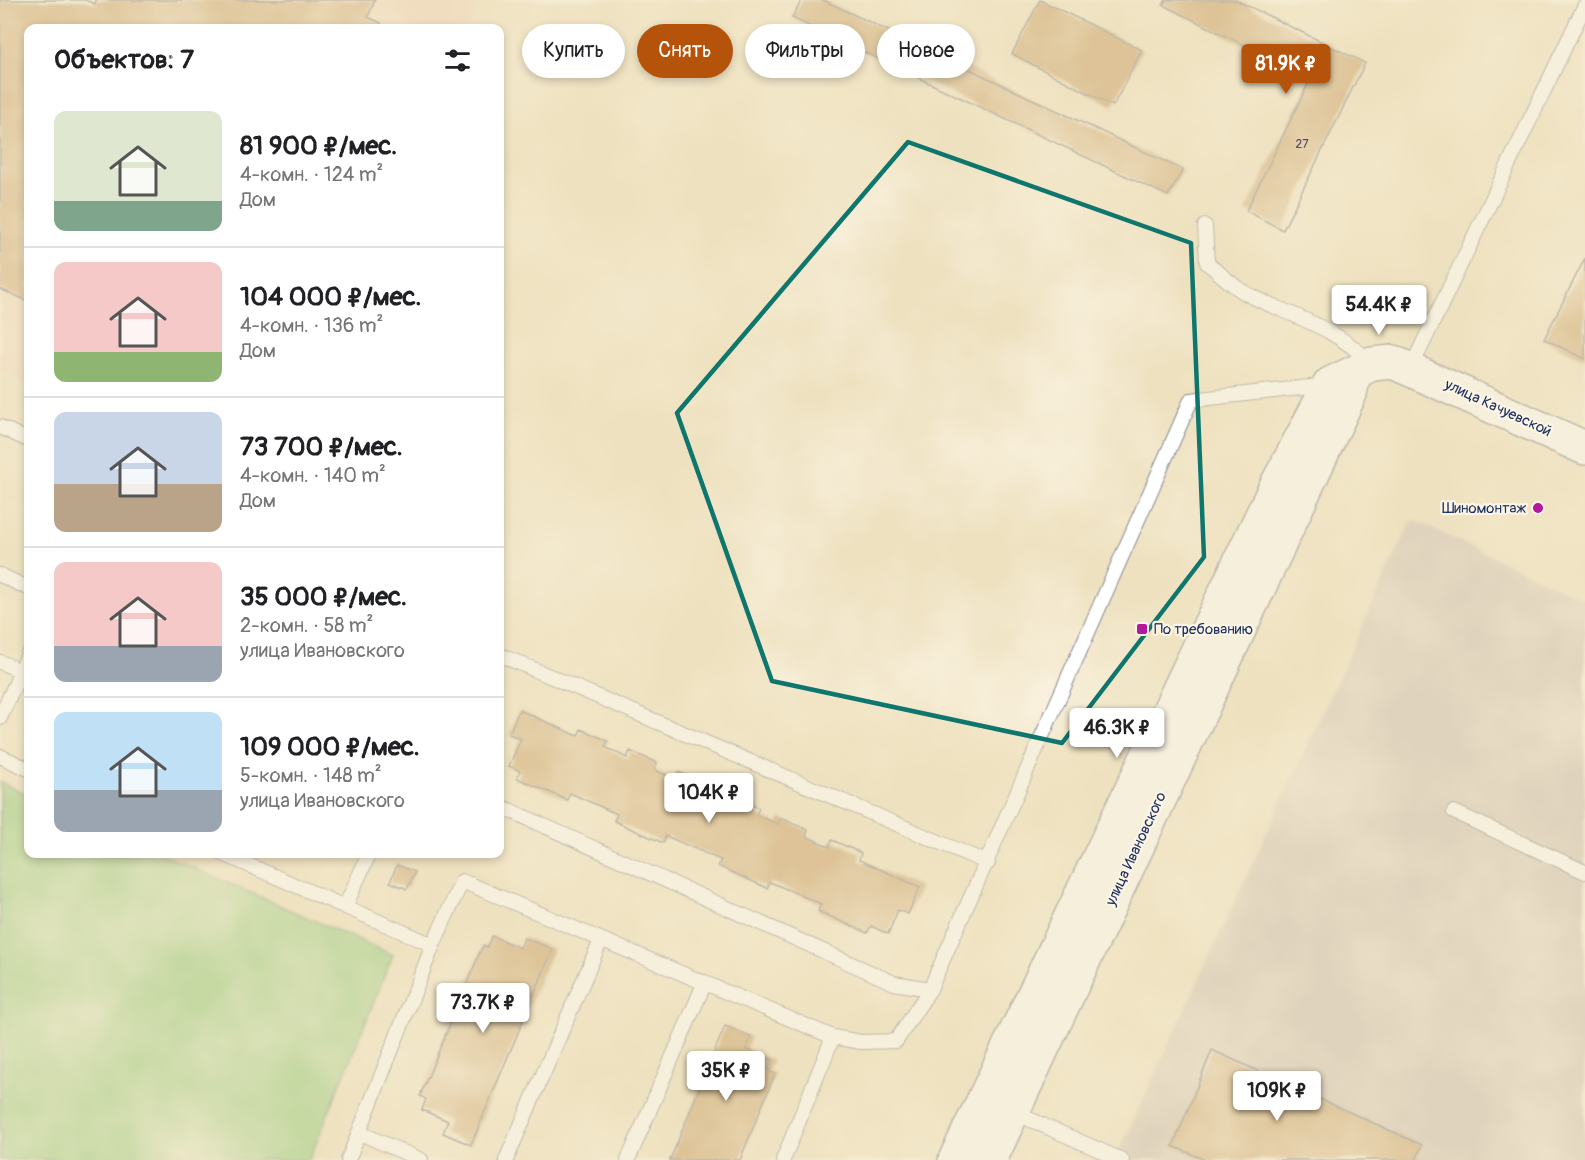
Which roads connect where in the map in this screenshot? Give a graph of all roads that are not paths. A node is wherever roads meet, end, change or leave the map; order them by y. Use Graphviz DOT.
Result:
graph roads {
  1 [pos="1585,5"];
  2 [pos="1206,225"];
  3 [pos="1411,368"];
  4 [pos="1352,374"];
  5 [pos="0,427"];
  6 [pos="24,438"];
  7 [pos="1585,448"];
  8 [pos="0,575"];
  9 [pos="24,586"];
  10 [pos="504,657"];
  11 [pos="0,662"];
  12 [pos="24,664"];
  13 [pos="21,671"];
  14 [pos="0,718"];
  15 [pos="0,756"];
  16 [pos="24,767"];
  17 [pos="504,808"];
  18 [pos="1454,812"];
  19 [pos="232,858"];
  20 [pos="367,858"];
  21 [pos="988,862"];
  22 [pos="1585,872"];
  23 [pos="345,907"];
  24 [pos="601,940"];
  25 [pos="433,945"];
  26 [pos="705,982"];
  27 [pos="930,989"];
  28 [pos="833,1037"];
  29 [pos="1013,1112"];
  30 [pos="360,1133"];
  31 [pos="348,1160"];
  32 [pos="421,1160"];
  33 [pos="507,1160"];
  34 [pos="628,1160"];
  35 [pos="783,1160"];
  36 [pos="955,1160"];
  37 [pos="990,1160"];
  38 [pos="1122,1160"];
  1 -- 3 [label="lane"];
  2 -- 4 [label="lane"];
  3 -- 4 [label="street, улица Качуевской"];
  3 -- 7 [label="street, улица Качуевской"];
  4 -- 21 [label="lane"];
  4 -- 29 [label="street, улица Ивановского"];
  4 -- 36 [label="street, улица Ивановского"];
  5 -- 6 [label="lane"];
  8 -- 9 [label="lane"];
  10 -- 21 [label="lane"];
  11 -- 13 [label="lane"];
  12 -- 13 [label="lane"];
  13 -- 14 [label="lane"];
  15 -- 16 [label="lane"];
  17 -- 27 [label="lane"];
  18 -- 22 [label="lane"];
  19 -- 23 [label="lane"];
  20 -- 23 [label="lane"];
  21 -- 27 [label="lane"];
  23 -- 25 [label="lane"];
  24 -- 25 [label="lane"];
  24 -- 26 [label="lane"];
  24 -- 33 [label="lane"];
  25 -- 30 [label="lane"];
  26 -- 28 [label="lane"];
  26 -- 34 [label="lane"];
  27 -- 28 [label="lane"];
  28 -- 35 [label="lane"];
  29 -- 37 [label="street, улица Ивановского"];
  29 -- 38 [label="lane"];
  30 -- 31 [label="lane"];
  30 -- 32 [label="lane"];
}
